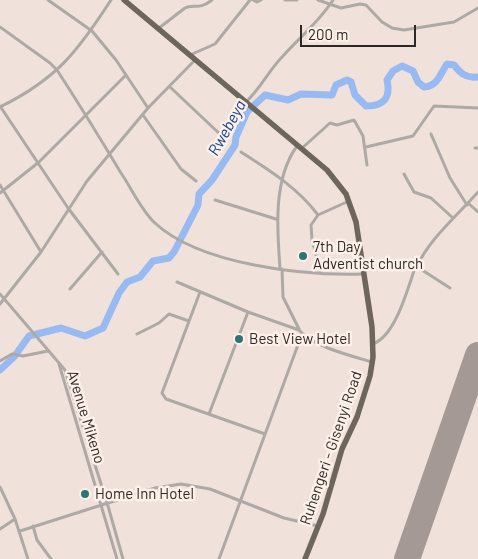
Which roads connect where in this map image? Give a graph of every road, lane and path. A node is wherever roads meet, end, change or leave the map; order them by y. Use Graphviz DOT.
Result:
graph roads {
  1 [pos="48,0"];
  2 [pos="111,0"];
  3 [pos="124,0"];
  4 [pos="212,0"];
  5 [pos="251,0"];
  6 [pos="261,0"];
  7 [pos="285,0"];
  8 [pos="297,0"];
  9 [pos="318,0"];
  10 [pos="333,0"];
  11 [pos="330,5"];
  12 [pos="478,8"];
  13 [pos="0,27"];
  14 [pos="159,28"];
  15 [pos="92,31"];
  16 [pos="193,57"];
  17 [pos="57,70"];
  18 [pos="125,76"];
  19 [pos="170,87"];
  20 [pos="247,104"];
  21 [pos="0,106"];
  22 [pos="148,108"];
  23 [pos="478,108"];
  24 [pos="86,115"];
  25 [pos="143,115"];
  26 [pos="431,134"];
  27 [pos="223,137"];
  28 [pos="299,147"];
  29 [pos="366,147"];
  30 [pos="241,152"];
  31 [pos="110,154"];
  32 [pos="39,162"];
  33 [pos="367,165"];
  34 [pos="404,174"];
  35 [pos="284,180"];
  36 [pos="196,181"];
  37 [pos="0,185"];
  38 [pos="2,191"];
  39 [pos="477,195"];
  40 [pos="215,200"];
  41 [pos="349,201"];
  42 [pos="468,204"];
  43 [pos="68,208"];
  44 [pos="478,212"];
  45 [pos="318,215"];
  46 [pos="453,218"];
  47 [pos="276,219"];
  48 [pos="41,252"];
  49 [pos="102,252"];
  50 [pos="416,268"];
  51 [pos="281,269"];
  52 [pos="118,274"];
  53 [pos="322,274"];
  54 [pos="364,274"];
  55 [pos="177,282"];
  56 [pos="450,288"];
  57 [pos="70,289"];
  58 [pos="200,292"];
  59 [pos="0,294"];
  60 [pos="5,300"];
  61 [pos="0,304"];
  62 [pos="248,312"];
  63 [pos="189,321"];
  64 [pos="299,330"];
  65 [pos="137,334"];
  66 [pos="302,334"];
  67 [pos="373,344"];
  68 [pos="48,351"];
  69 [pos="0,362"];
  70 [pos="372,362"];
  71 [pos="58,364"];
  72 [pos="209,414"];
  73 [pos="265,434"];
  74 [pos="0,486"];
  75 [pos="240,501"];
  76 [pos="107,504"];
  77 [pos="102,506"];
  78 [pos="15,519"];
  79 [pos="33,526"];
  80 [pos="318,526"];
  81 [pos="0,529"];
  82 [pos="20,531"];
  83 [pos="28,559"];
  84 [pos="51,559"];
  85 [pos="117,559"];
  86 [pos="123,559"];
  87 [pos="219,559"];
  88 [pos="305,559"];
  1 -- 15 [label="street"];
  2 -- 15 [label="street"];
  3 -- 14 [label="highway, Ruhengeri - Gisenyi Road"];
  4 -- 14 [label="street"];
  5 -- 6 [label="street"];
  5 -- 16 [label="street"];
  7 -- 8 [label="street"];
  9 -- 11 [label="street"];
  10 -- 11 [label="street"];
  11 -- 12 [label="street"];
  11 -- 20 [label="street"];
  13 -- 17 [label="street"];
  14 -- 16 [label="highway, Ruhengeri - Gisenyi Road"];
  15 -- 17 [label="street"];
  15 -- 18 [label="street"];
  16 -- 19 [label="street"];
  16 -- 20 [label="highway, Ruhengeri - Gisenyi Road"];
  17 -- 21 [label="street"];
  17 -- 24 [label="street"];
  18 -- 22 [label="street"];
  18 -- 24 [label="street"];
  19 -- 22 [label="street"];
  19 -- 27 [label="street"];
  20 -- 28 [label="highway, Ruhengeri - Gisenyi Road"];
  21 -- 32 [label="street"];
  22 -- 25 [label="street"];
  23 -- 29 [label="street"];
  24 -- 31 [label="street"];
  24 -- 32 [label="street"];
  25 -- 31 [label="street"];
  25 -- 36 [label="street"];
  26 -- 42 [label="street"];
  28 -- 29 [label="street"];
  28 -- 35 [label="street"];
  28 -- 41 [label="highway, Ruhengeri - Gisenyi Road"];
  29 -- 33 [label="street"];
  30 -- 35 [label="street"];
  31 -- 43 [label="street"];
  31 -- 51 [label="street"];
  32 -- 38 [label="street"];
  32 -- 43 [label="street"];
  34 -- 46 [label="street"];
  35 -- 45 [label="street"];
  35 -- 47 [label="street"];
  37 -- 38 [label="street"];
  38 -- 48 [label="street"];
  39 -- 42 [label="street"];
  40 -- 47 [label="street"];
  41 -- 45 [label="street"];
  41 -- 54 [label="highway, Ruhengeri - Gisenyi Road"];
  42 -- 44 [label="street"];
  42 -- 46 [label="street"];
  43 -- 48 [label="street"];
  43 -- 49 [label="street"];
  45 -- 53 [label="street"];
  46 -- 50 [label="street"];
  47 -- 51 [label="street"];
  48 -- 60 [label="street"];
  49 -- 52 [label="street"];
  49 -- 57 [label="street"];
  50 -- 56 [label="street"];
  50 -- 67 [label="street"];
  51 -- 53 [label="street"];
  51 -- 64 [label="street"];
  53 -- 54 [label="street"];
  54 -- 67 [label="highway, Ruhengeri - Gisenyi Road"];
  55 -- 58 [label="street"];
  58 -- 62 [label="street"];
  58 -- 63 [label="street"];
  59 -- 60 [label="street"];
  60 -- 61 [label="street"];
  60 -- 68 [label="street"];
  62 -- 64 [label="street"];
  62 -- 72 [label="street"];
  63 -- 65 [label="street"];
  63 -- 72 [label="street"];
  64 -- 66 [label="street"];
  66 -- 70 [label="street"];
  66 -- 73 [label="street"];
  67 -- 70 [label="highway, Ruhengeri - Gisenyi Road"];
  68 -- 69 [label="street"];
  68 -- 71 [label="street"];
  70 -- 80 [label="highway, Ruhengeri - Gisenyi Road"];
  71 -- 76 [label="street, Avenue Mikeno"];
  71 -- 77 [label="street, Avenue Mikeno"];
  72 -- 73 [label="street"];
  73 -- 75 [label="street"];
  74 -- 78 [label="street"];
  75 -- 76 [label="street"];
  75 -- 80 [label="street"];
  75 -- 87 [label="street"];
  76 -- 77 [label="street"];
  76 -- 86 [label="street, Avenue Mikeno"];
  77 -- 79 [label="street"];
  77 -- 85 [label="street, Avenue Mikeno"];
  78 -- 81 [label="street"];
  78 -- 82 [label="street"];
  79 -- 82 [label="street"];
  79 -- 84 [label="street"];
  80 -- 88 [label="highway, Ruhengeri - Gisenyi Road"];
  82 -- 83 [label="street"];
}
